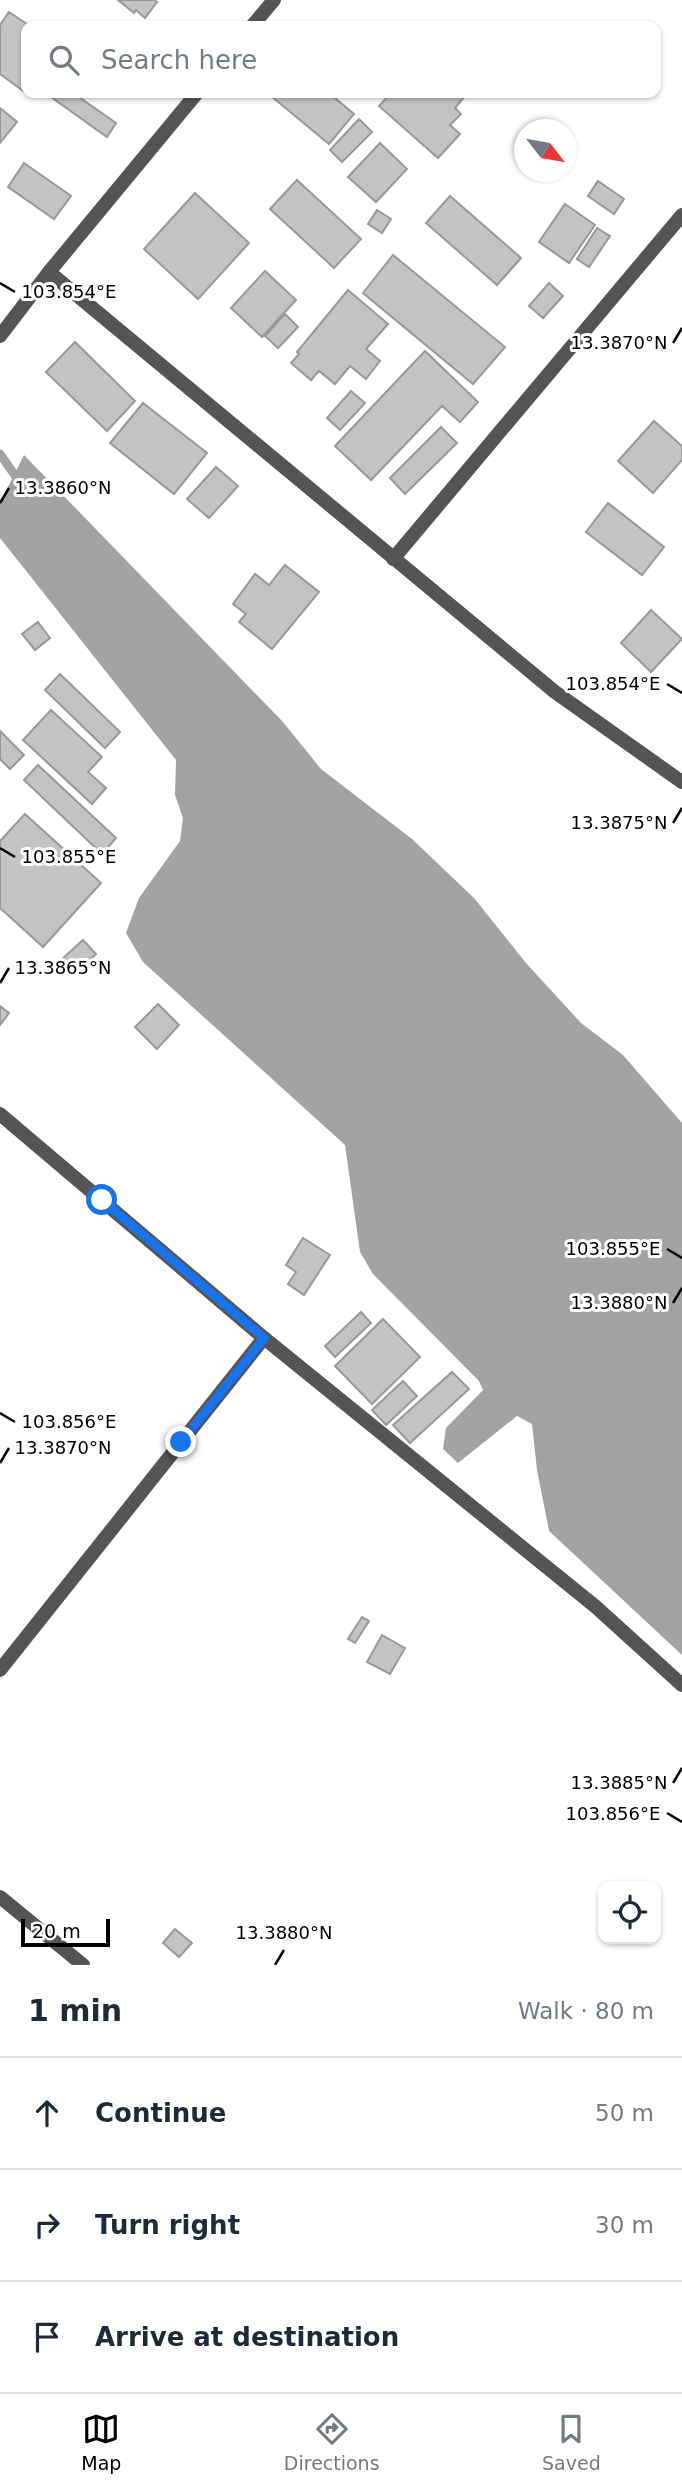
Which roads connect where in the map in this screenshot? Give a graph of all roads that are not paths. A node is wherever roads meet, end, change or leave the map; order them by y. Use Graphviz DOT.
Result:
graph roads {
  1 [pos="274,0"];
  2 [pos="256,21"];
  3 [pos="193,98"];
  4 [pos="682,215"];
  5 [pos="49,272"];
  6 [pos="0,337"];
  7 [pos="393,559"];
  8 [pos="682,782"];
  9 [pos="0,1114"];
  10 [pos="264,1338"];
  11 [pos="0,1670"];
  12 [pos="682,1685"];
  13 [pos="0,1897"];
  14 [pos="83,1965"];
  1 -- 2 [label="street"];
  3 -- 5 [label="street"];
  4 -- 7 [label="street"];
  5 -- 6 [label="street"];
  5 -- 7 [label="street"];
  7 -- 8 [label="street"];
  9 -- 10 [label="street"];
  10 -- 11 [label="street"];
  10 -- 12 [label="street"];
  13 -- 14 [label="street"];
}
